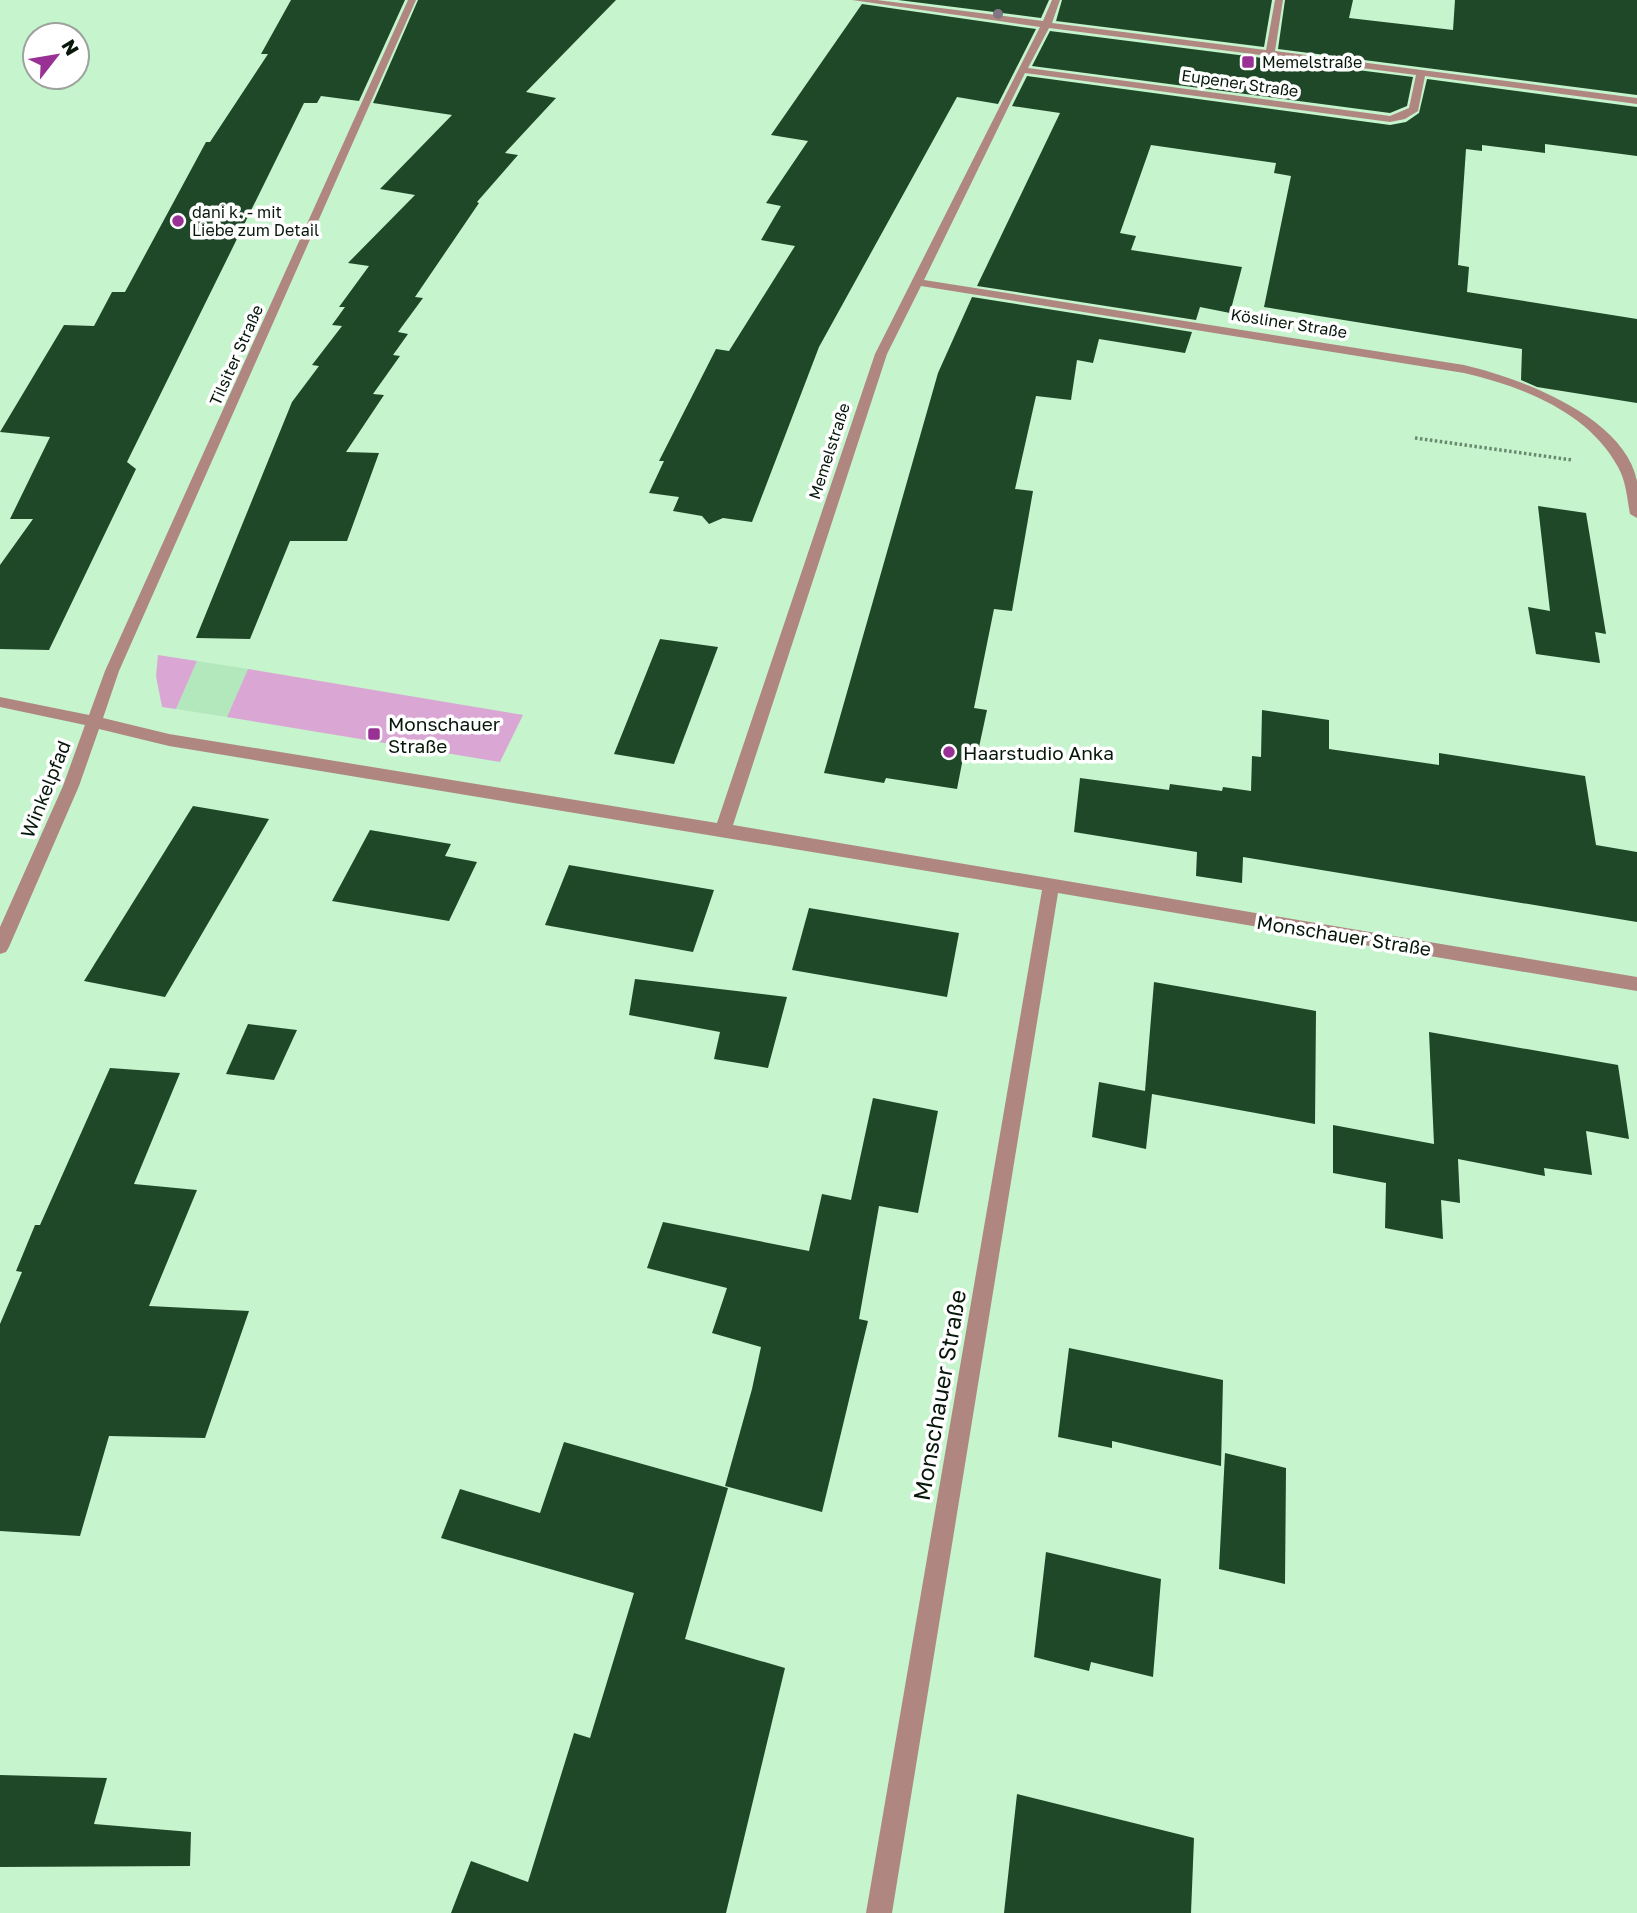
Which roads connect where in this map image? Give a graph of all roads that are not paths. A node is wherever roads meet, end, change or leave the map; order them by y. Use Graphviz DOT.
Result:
graph roads {
  1 [pos="412,0"];
  2 [pos="856,0"];
  3 [pos="1056,0"];
  4 [pos="1279,0"];
  5 [pos="1045,25"];
  6 [pos="1270,53"];
  7 [pos="1022,69"];
  8 [pos="1421,73"];
  9 [pos="1637,101"];
  10 [pos="917,282"];
  11 [pos="1631,467"];
  12 [pos="1637,514"];
  13 [pos="0,702"];
  14 [pos="93,724"];
  15 [pos="723,830"];
  16 [pos="1051,886"];
  17 [pos="0,947"];
  18 [pos="1637,984"];
  19 [pos="879,1913"];
  1 -- 14 [label="street, Tilsiter Straße"];
  2 -- 5 [label="street, Eupener Straße"];
  3 -- 5 [label="street"];
  4 -- 6 [label="street, Eupener Straße"];
  5 -- 6 [label="street, Eupener Straße"];
  5 -- 7 [label="street, Memelstraße"];
  6 -- 8 [label="street, Eupener Straße"];
  7 -- 8 [label="street, Eupener Straße"];
  7 -- 10 [label="street, Memelstraße"];
  8 -- 9 [label="street, Eupener Straße"];
  10 -- 11 [label="street, Kösliner Straße"];
  10 -- 15 [label="street, Memelstraße"];
  11 -- 12 [label="street, Kösliner Straße"];
  13 -- 14 [label="street, Monschauer Straße"];
  14 -- 15 [label="street, Monschauer Straße"];
  14 -- 17 [label="street, Winkelpfad"];
  15 -- 16 [label="street, Monschauer Straße"];
  16 -- 18 [label="street, Monschauer Straße"];
  16 -- 19 [label="street, Monschauer Straße"];
}
